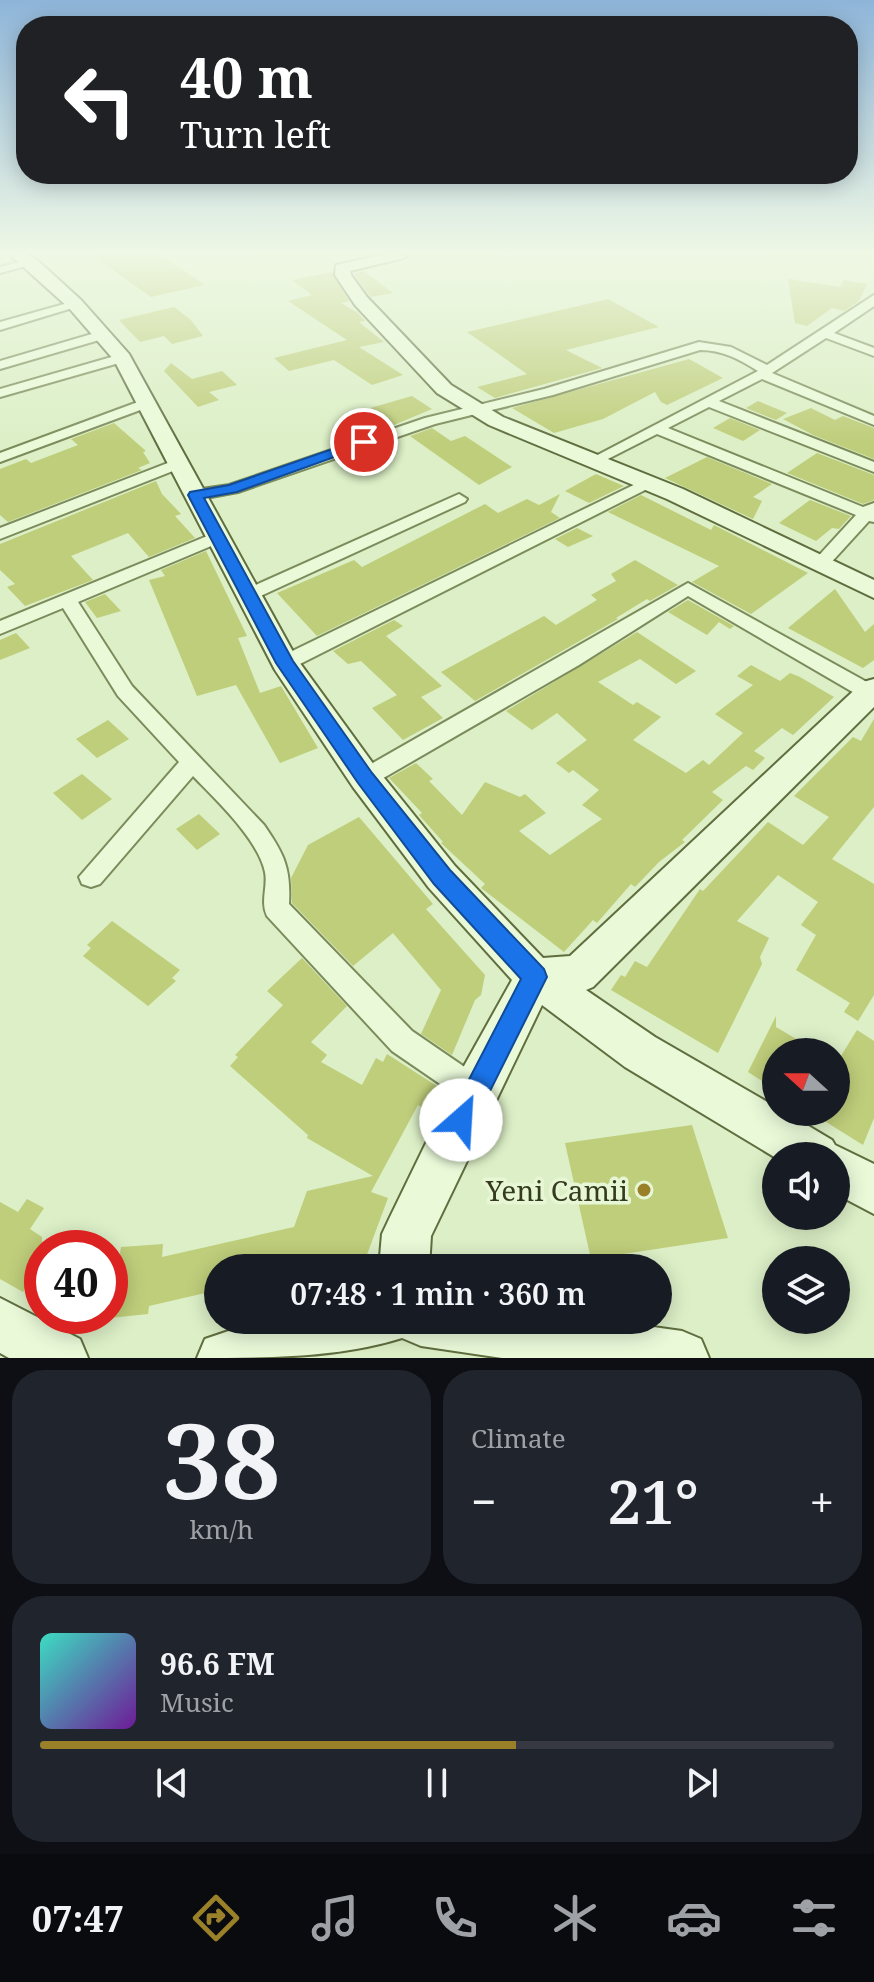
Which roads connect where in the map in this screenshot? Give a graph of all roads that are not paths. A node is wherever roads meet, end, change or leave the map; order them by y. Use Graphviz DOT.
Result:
graph roads {
  1 [pos="33,316"];
  2 [pos="86,316"];
  3 [pos="375,316"];
  4 [pos="852,316"];
  5 [pos="0,326"];
  6 [pos="826,334"];
  7 [pos="112,346"];
  8 [pos="874,352"];
  9 [pos="0,365"];
  10 [pos="764,372"];
  11 [pos="0,393"];
  12 [pos="706,401"];
  13 [pos="146,403"];
  14 [pos="479,410"];
  15 [pos="874,421"];
  16 [pos="657,429"];
  17 [pos="0,458"];
  18 [pos="595,460"];
  19 [pos="178,464"];
  20 [pos="874,467"];
  21 [pos="648,483"];
  22 [pos="195,495"];
  23 [pos="459,499"];
  24 [pos="871,512"];
  25 [pos="0,534"];
  26 [pos="217,537"];
  27 [pos="821,563"];
  28 [pos="874,590"];
  29 [pos="248,595"];
  30 [pos="68,600"];
  31 [pos="0,628"];
  32 [pos="285,663"];
  33 [pos="872,691"];
  34 [pos="192,762"];
  35 [pos="365,778"];
  36 [pos="91,877"];
  37 [pos="535,977"];
  38 [pos="475,1091"];
  39 [pos="792,1142"];
  40 [pos="850,1176"];
  41 [pos="874,1190"];
  42 [pos="405,1254"];
  43 [pos="0,1324"];
  44 [pos="326,1334"];
  45 [pos="463,1334"];
  46 [pos="496,1345"];
  47 [pos="240,1355"];
  48 [pos="61,1358"];
  49 [pos="681,1358"];
  1 -- 5 [label="street"];
  2 -- 7 [label="street"];
  3 -- 14 [label="street"];
  4 -- 6 [label="street"];
  6 -- 8 [label="street"];
  6 -- 10 [label="street"];
  7 -- 9 [label="street"];
  7 -- 11 [label="street"];
  7 -- 13 [label="street"];
  10 -- 12 [label="street"];
  10 -- 14 [label="street"];
  10 -- 15 [label="street"];
  12 -- 16 [label="street"];
  12 -- 20 [label="street"];
  13 -- 17 [label="street"];
  13 -- 19 [label="street"];
  14 -- 18 [label="street"];
  14 -- 22 [label="street"];
  16 -- 18 [label="street"];
  16 -- 24 [label="street"];
  18 -- 21 [label="street"];
  19 -- 22 [label="street"];
  19 -- 25 [label="street"];
  21 -- 27 [label="street"];
  21 -- 32 [label="street"];
  22 -- 26 [label="street"];
  23 -- 29 [label="street"];
  24 -- 27 [label="street"];
  26 -- 29 [label="street"];
  26 -- 30 [label="street"];
  27 -- 28 [label="street"];
  29 -- 32 [label="street"];
  30 -- 31 [label="street"];
  30 -- 34 [label="street"];
  32 -- 35 [label="street"];
  33 -- 35 [label="street"];
  33 -- 37 [label="street"];
  34 -- 36 [label="street"];
  34 -- 38 [label="street"];
  35 -- 37 [label="street"];
  37 -- 38 [label="street"];
  37 -- 39 [label="street"];
  38 -- 42 [label="street"];
  40 -- 41 [label="street"];
  43 -- 48 [label="street"];
  44 -- 47 [label="street"];
  45 -- 46 [label="street"];
  46 -- 49 [label="street"];
}
